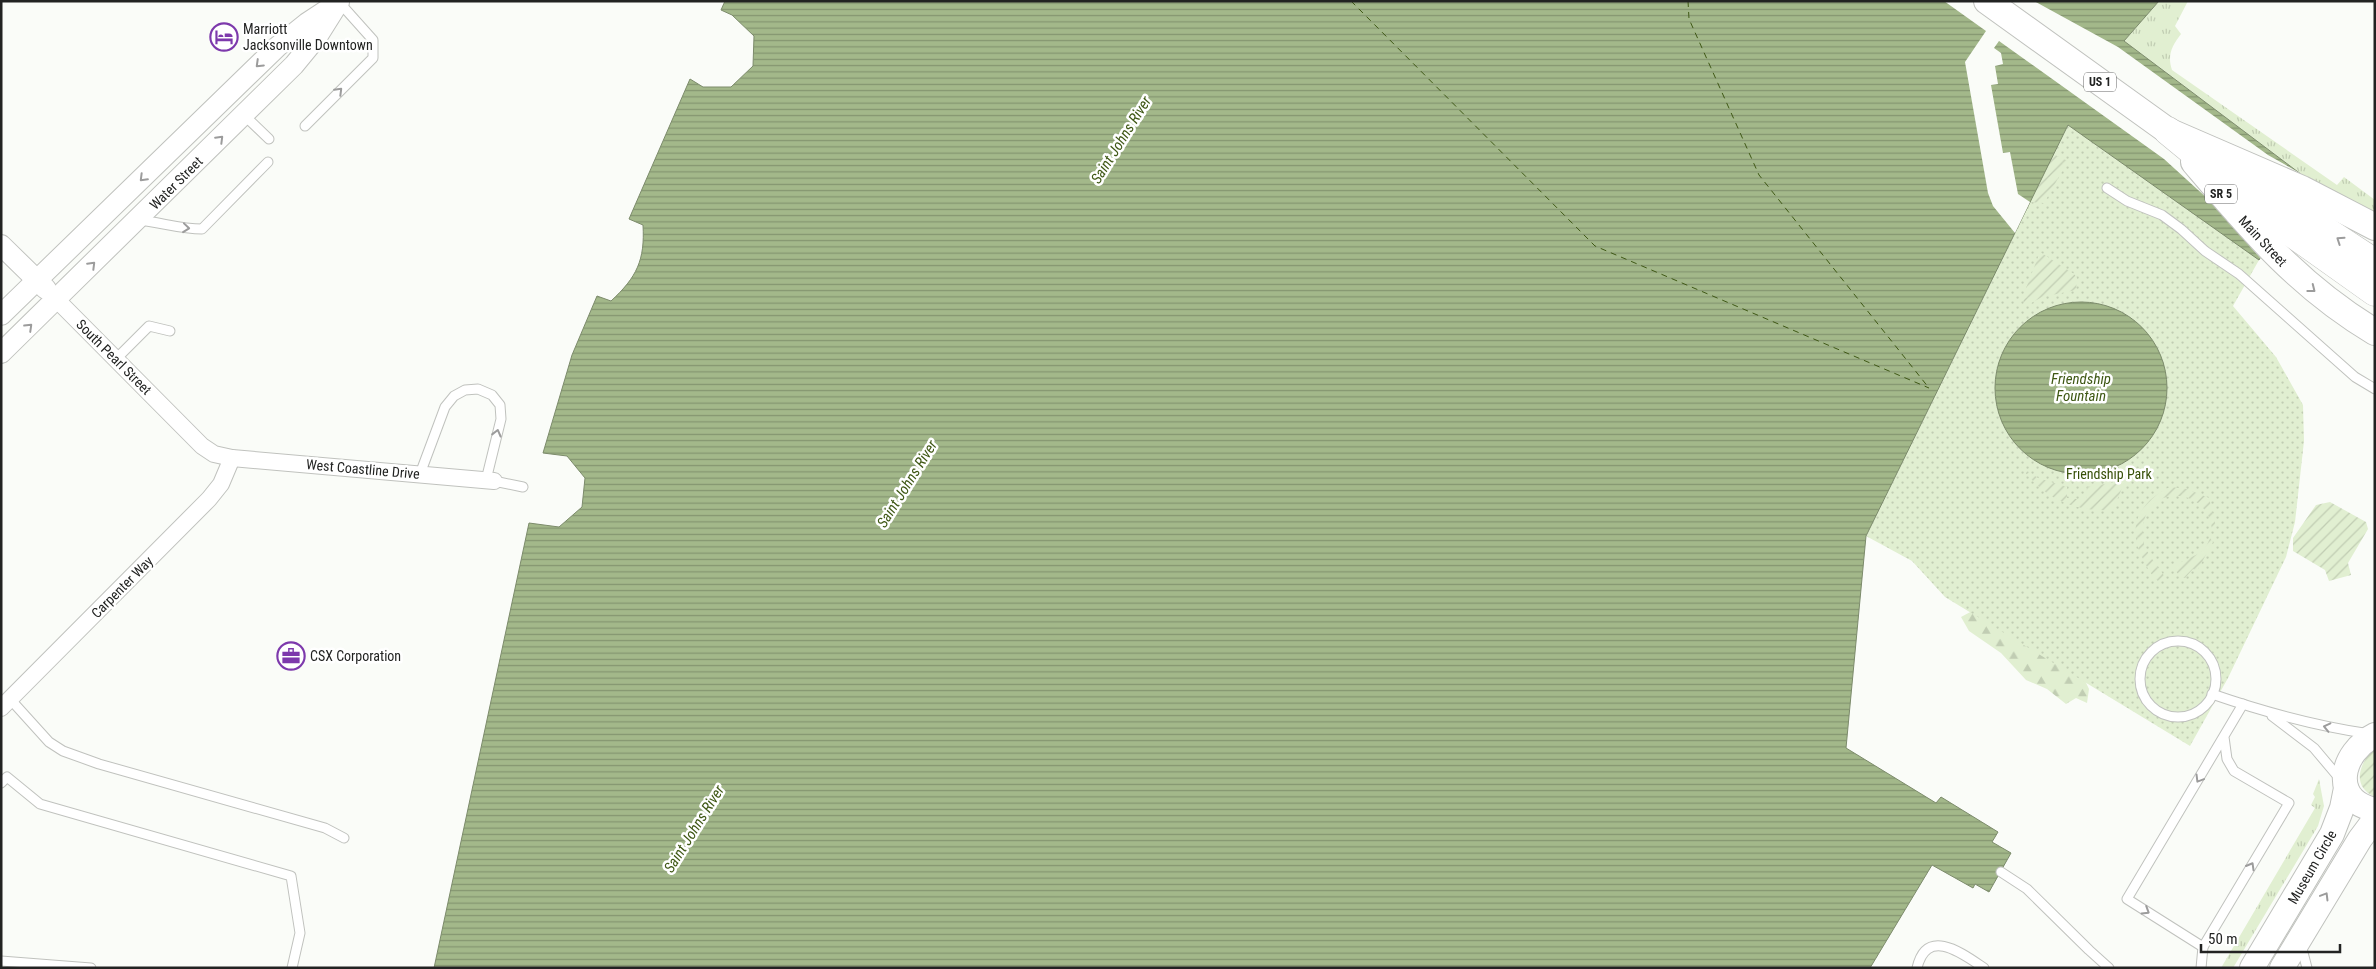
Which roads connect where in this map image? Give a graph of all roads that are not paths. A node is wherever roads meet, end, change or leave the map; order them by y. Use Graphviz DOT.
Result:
graph roads {
  1 [pos="1987,1"];
  2 [pos="340,2"];
  3 [pos="226,96"];
  4 [pos="244,115"];
  5 [pos="305,126"];
  6 [pos="2168,131"];
  7 [pos="269,139"];
  8 [pos="268,162"];
  9 [pos="2108,188"];
  10 [pos="2305,215"];
  11 [pos="138,220"];
  12 [pos="2375,227"];
  13 [pos="1,245"];
  14 [pos="2375,263"];
  15 [pos="38,281"];
  16 [pos="2375,292"];
  17 [pos="57,300"];
  18 [pos="1,315"];
  19 [pos="170,331"];
  20 [pos="2375,332"];
  21 [pos="1,353"];
  22 [pos="116,359"];
  23 [pos="2375,389"];
  24 [pos="232,458"];
  25 [pos="420,474"];
  26 [pos="490,481"];
  27 [pos="523,487"];
  28 [pos="2212,694"];
  29 [pos="4,700"];
  30 [pos="2243,704"];
  31 [pos="2268,713"];
  32 [pos="2375,735"];
  33 [pos="2224,737"];
  34 [pos="1,782"];
  35 [pos="2345,786"];
  36 [pos="2375,810"];
  37 [pos="2375,819"];
  38 [pos="344,838"];
  39 [pos="2001,872"];
  40 [pos="2285,913"];
  41 [pos="2303,933"];
  42 [pos="2204,947"];
  43 [pos="1,960"];
  44 [pos="91,968"];
  45 [pos="292,968"];
  46 [pos="1917,968"];
  47 [pos="1984,968"];
  48 [pos="2109,968"];
  49 [pos="2201,968"];
  50 [pos="2252,968"];
  51 [pos="2282,968"];
  52 [pos="2308,968"];
  1 -- 6 [label="main road, Main Street / US 1"];
  2 -- 3 [label="street, Water Street, one-way"];
  2 -- 4 [label="street, Water Street"];
  5 -- 2 [label="lane, one-way"];
  3 -- 4 [label="street"];
  3 -- 15 [label="street, Water Street, one-way"];
  4 -- 7 [label="lane"];
  11 -- 4 [label="street, Water Street, one-way"];
  6 -- 10 [label="highway, US 1"];
  6 -- 10 [label="main road, Main Street"];
  6 -- 20 [label="main road, Main Street / SR 5, one-way"];
  11 -- 8 [label="lane, one-way"];
  9 -- 23 [label="lane"];
  10 -- 12 [label="main road, Main Street"];
  14 -- 10 [label="highway, US 1, one-way"];
  10 -- 16 [label="highway, US 1"];
  17 -- 11 [label="street, Water Street, one-way"];
  13 -- 15 [label="street, South Pearl Street"];
  15 -- 17 [label="street, South Pearl Street"];
  15 -- 18 [label="street, Water Street"];
  21 -- 17 [label="street, Water Street, one-way"];
  17 -- 22 [label="street, South Pearl Street"];
  19 -- 22 [label="lane"];
  22 -- 24 [label="street, South Pearl Street"];
  24 -- 25 [label="street, West Coastline Drive"];
  24 -- 29 [label="street, Carpenter Way"];
  25 -- 26 [label="street, West Coastline Drive"];
  26 -- 25 [label="lane, one-way"];
  26 -- 27 [label="lane"];
  28 -- 28 [label="lane"];
  28 -- 30 [label="lane"];
  29 -- 38 [label="lane"];
  30 -- 31 [label="lane"];
  30 -- 33 [label="lane"];
  32 -- 31 [label="lane, one-way"];
  31 -- 35 [label="lane"];
  32 -- 35 [label="main road, Museum Circle"];
  42 -- 33 [label="lane, one-way"];
  33 -- 42 [label="lane, one-way"];
  34 -- 45 [label="lane"];
  35 -- 36 [label="main road"];
  35 -- 40 [label="main road, Museum Circle"];
  41 -- 37 [label="main road, Museum Circle, one-way"];
  39 -- 48 [label="lane"];
  40 -- 41 [label="main road"];
  40 -- 50 [label="main road, Museum Circle"];
  41 -- 51 [label="main road, Museum Circle"];
  41 -- 52 [label="lane"];
  42 -- 49 [label="lane"];
  43 -- 44 [label="lane"];
  46 -- 47 [label="lane"];
}
